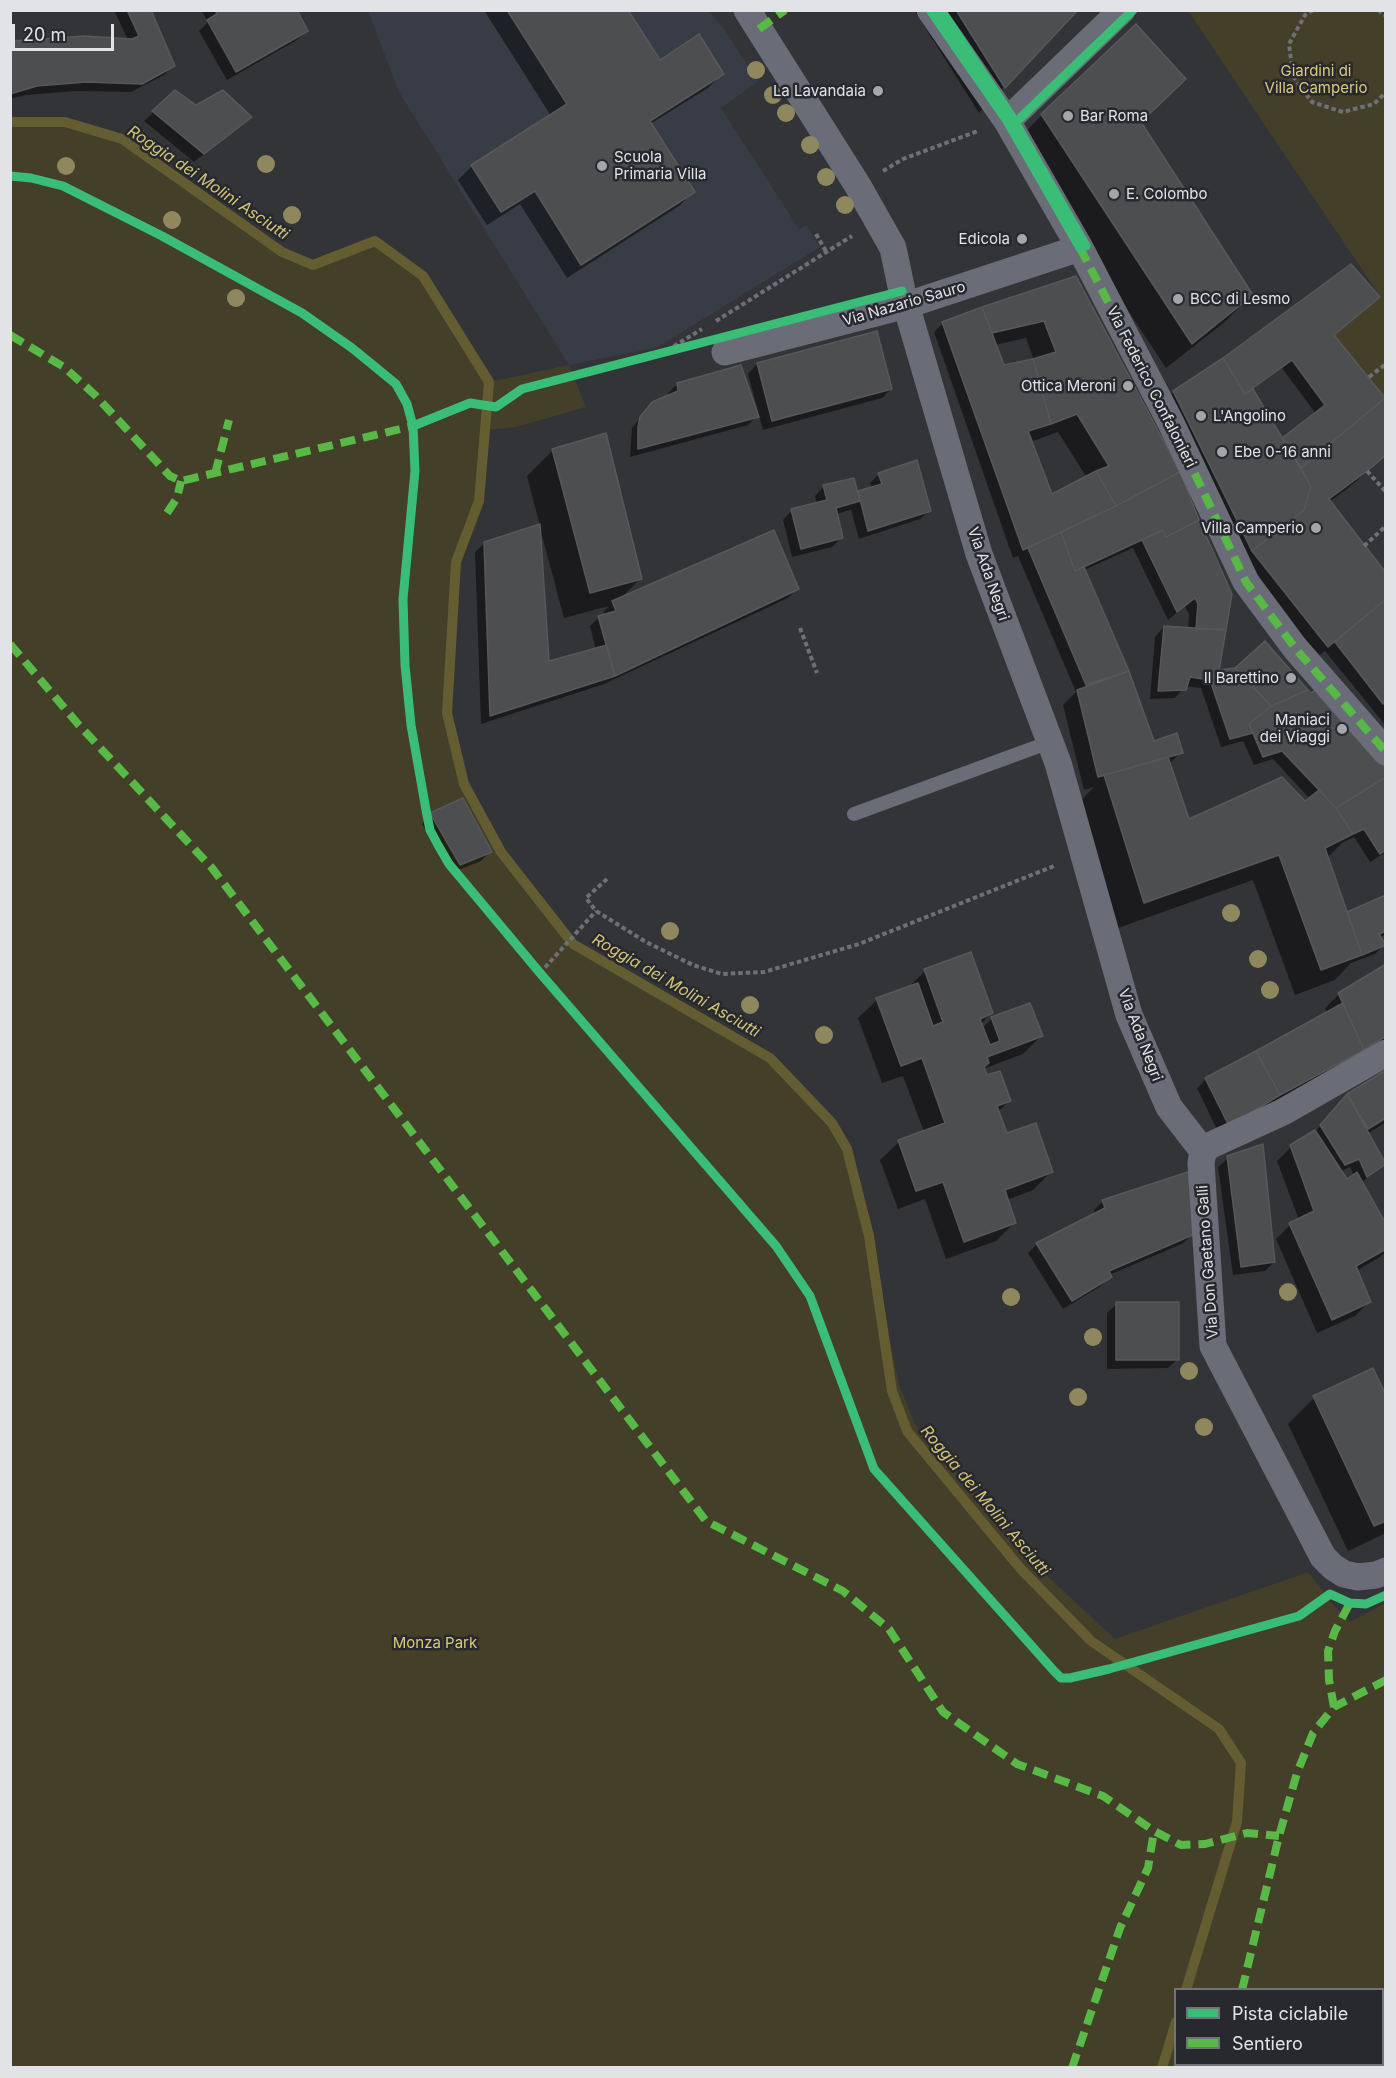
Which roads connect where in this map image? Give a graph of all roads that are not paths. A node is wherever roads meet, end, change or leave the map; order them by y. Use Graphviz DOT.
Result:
graph roads {
  1 [pos="747,10"];
  2 [pos="930,10"];
  3 [pos="1122,10"];
  4 [pos="1007,121"];
  5 [pos="1080,248"];
  6 [pos="907,305"];
  7 [pos="725,352"];
  8 [pos="1050,742"];
  9 [pos="1386,753"];
  10 [pos="854,814"];
  11 [pos="1386,1053"];
  12 [pos="1203,1151"];
  13 [pos="1386,1571"];
  1 -- 6 [label="street, Via Ada Negri"];
  2 -- 4 [label="street, Via Federico Confalonieri"];
  3 -- 4 [label="street"];
  4 -- 5 [label="street, Via Federico Confalonieri"];
  5 -- 6 [label="street, Via Nazario Sauro"];
  5 -- 9 [label="street, Via Federico Confalonieri"];
  6 -- 7 [label="street, Via Nazario Sauro"];
  6 -- 8 [label="street, Via Ada Negri"];
  8 -- 10 [label="lane"];
  8 -- 12 [label="street, Via Ada Negri"];
  11 -- 12 [label="street"];
  12 -- 13 [label="street, Via Don Gaetano Galli"];
}
